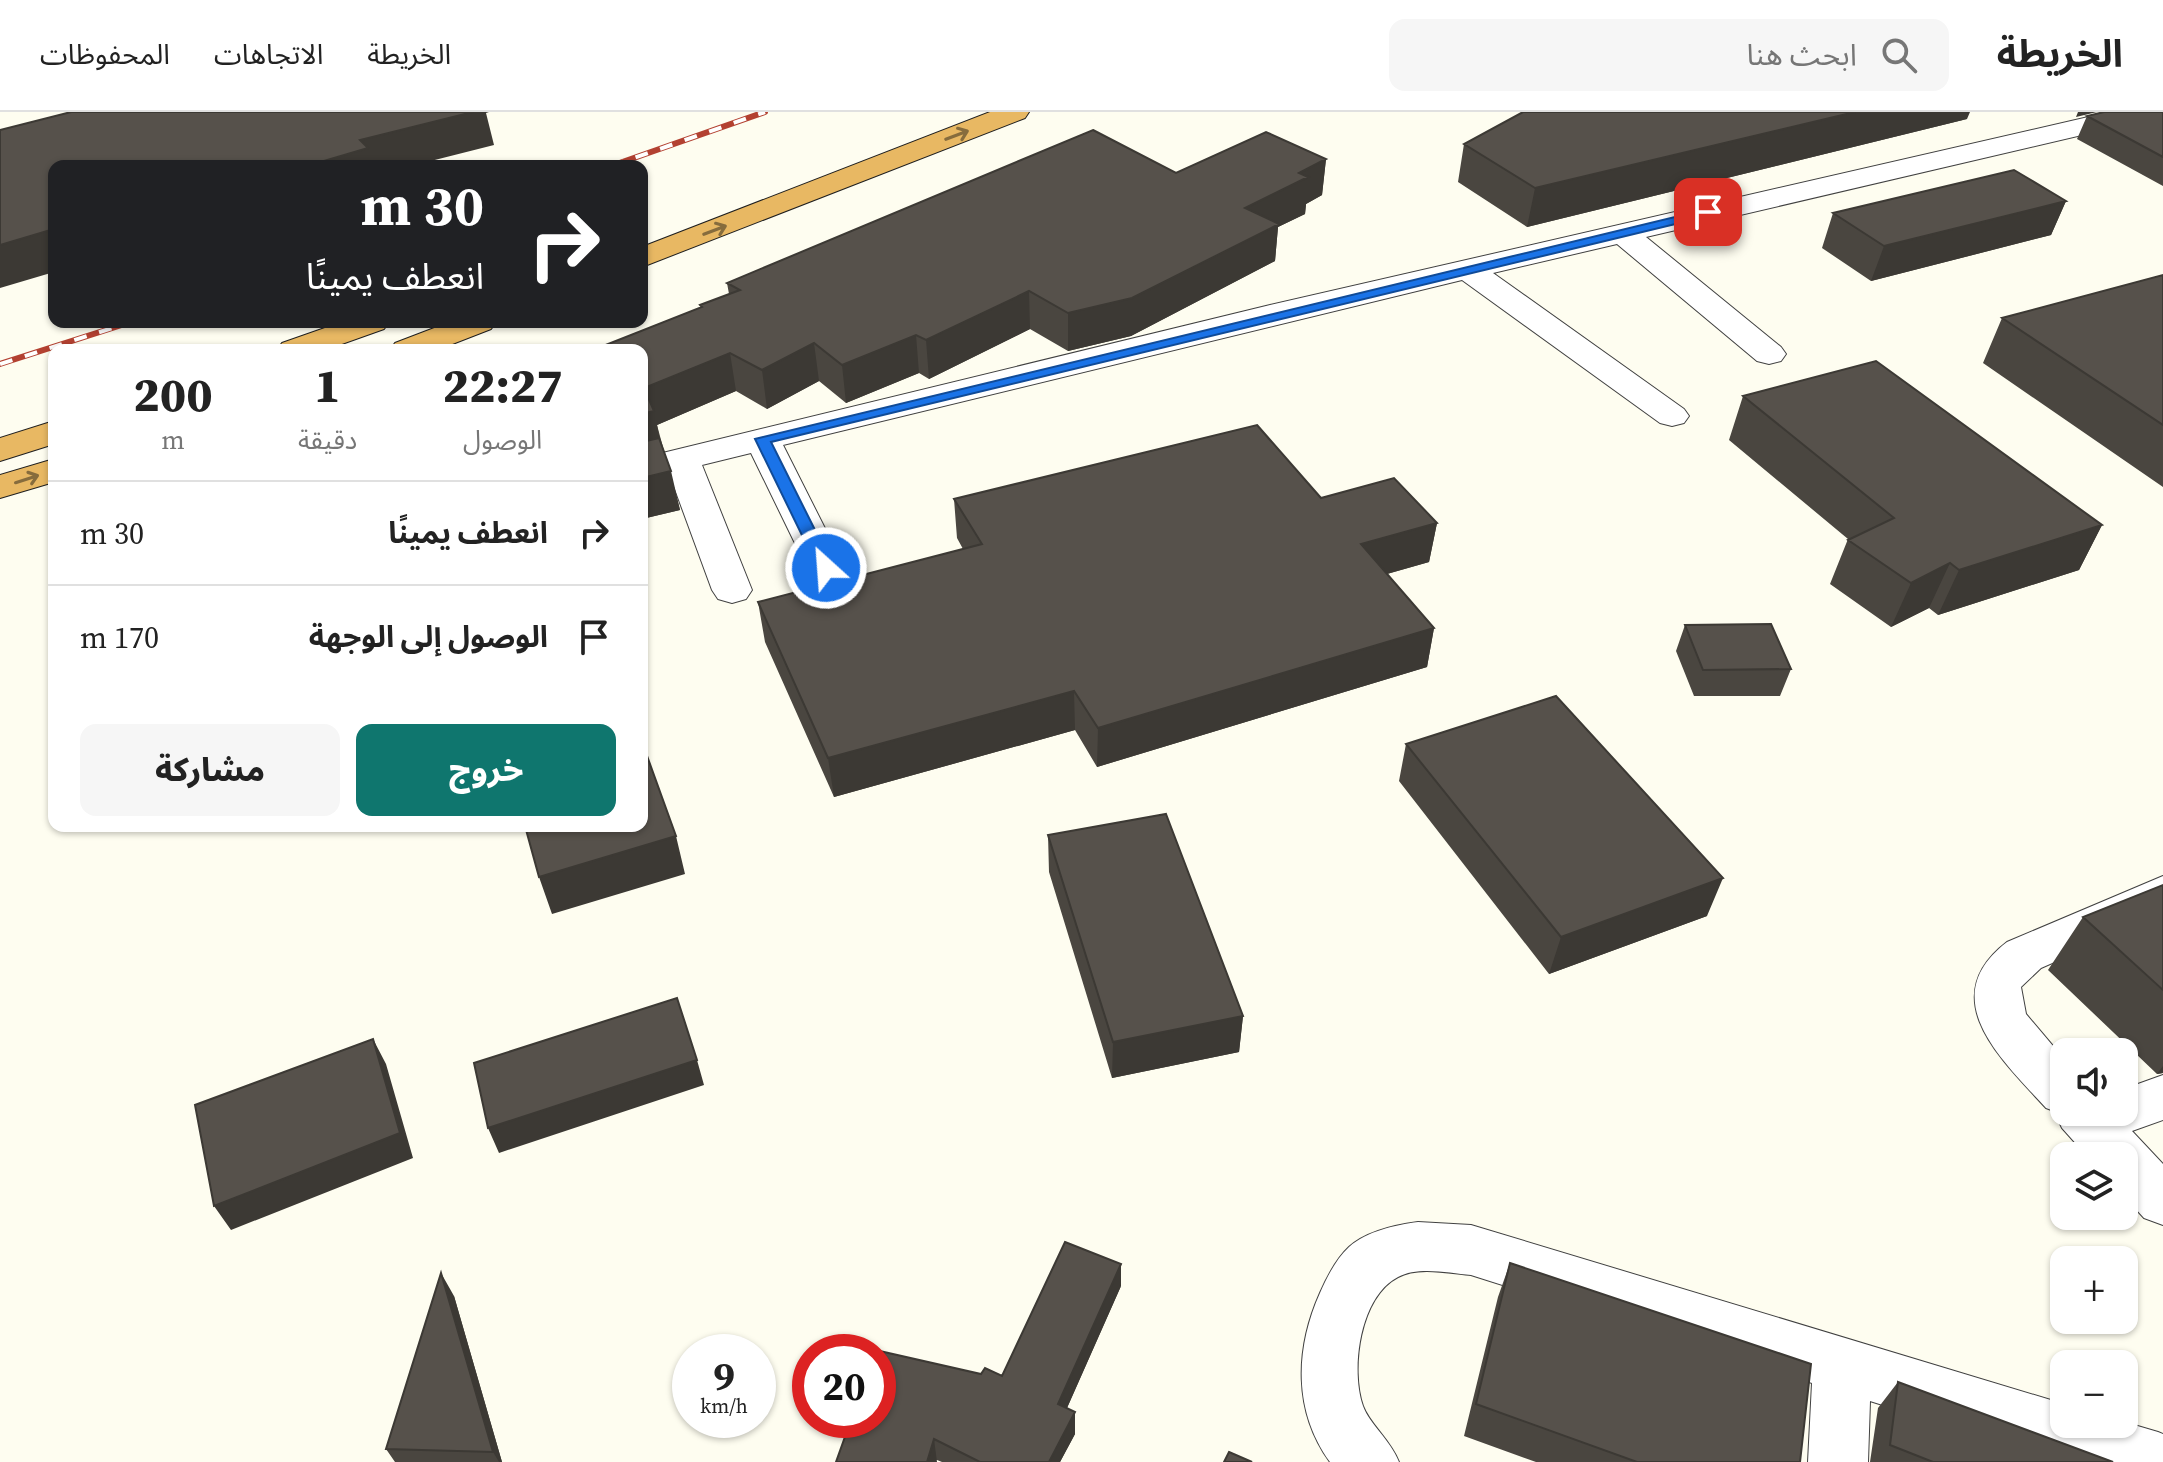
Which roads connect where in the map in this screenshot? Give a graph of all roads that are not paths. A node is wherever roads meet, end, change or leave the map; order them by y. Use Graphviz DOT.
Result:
graph roads {
  1 [pos="945,112"];
  2 [pos="1015,112"];
  3 [pos="2146,112"];
  4 [pos="786,172"];
  5 [pos="1622,232"];
  6 [pos="648,256"];
  7 [pos="1467,269"];
  8 [pos="356,328"];
  9 [pos="464,328"];
  10 [pos="311,344"];
  11 [pos="423,344"];
  12 [pos="1769,354"];
  13 [pos="1672,416"];
  14 [pos="48,434"];
  15 [pos="762,439"];
  16 [pos="0,450"];
  17 [pos="682,459"];
  18 [pos="648,468"];
  19 [pos="48,472"];
  20 [pos="0,487"];
  21 [pos="826,568"];
  22 [pos="732,590"];
  23 [pos="2163,894"];
  24 [pos="2050,1068"];
  25 [pos="2163,1097"];
  26 [pos="2138,1108"];
  27 [pos="2106,1126"];
  28 [pos="2163,1201"];
  29 [pos="1842,1367"];
  30 [pos="1369,1462"];
  31 [pos="1838,1462"];
  32 [pos="2158,1462"];
  1 -- 4 [label="highway"];
  6 -- 2 [label="highway, one-way"];
  3 -- 5 [label="street"];
  5 -- 7 [label="street"];
  5 -- 12 [label="street"];
  7 -- 13 [label="street"];
  7 -- 15 [label="street"];
  8 -- 10 [label="highway"];
  9 -- 11 [label="highway"];
  14 -- 16 [label="highway"];
  15 -- 17 [label="street"];
  15 -- 21 [label="street"];
  17 -- 18 [label="street"];
  17 -- 22 [label="street"];
  20 -- 19 [label="highway, one-way"];
  23 -- 24 [label="street"];
  25 -- 26 [label="street"];
  27 -- 28 [label="street"];
  29 -- 30 [label="street"];
  29 -- 31 [label="street"];
  29 -- 32 [label="street"];
}
